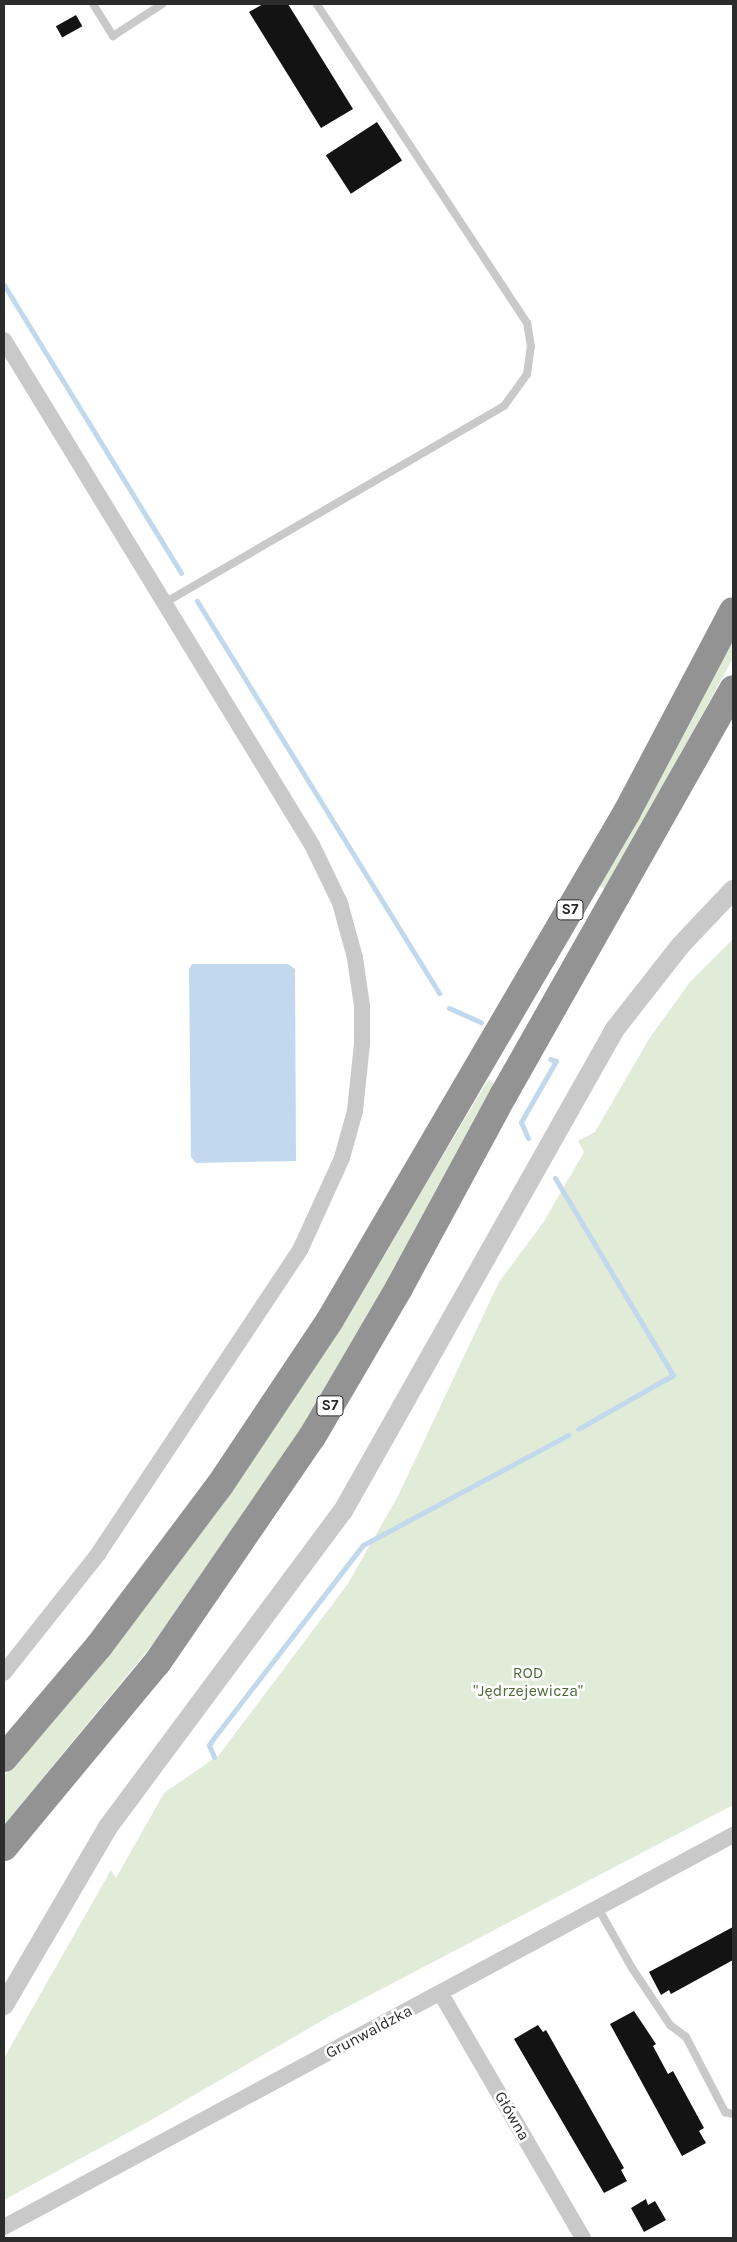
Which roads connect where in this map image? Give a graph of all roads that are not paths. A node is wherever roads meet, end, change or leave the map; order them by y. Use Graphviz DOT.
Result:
graph roads {
  1 [pos="93,4"];
  2 [pos="162,4"];
  3 [pos="317,4"];
  4 [pos="4,340"];
  5 [pos="166,602"];
  6 [pos="733,610"];
  7 [pos="733,688"];
  8 [pos="733,890"];
  9 [pos="4,1673"];
  10 [pos="4,1758"];
  11 [pos="733,1835"];
  12 [pos="4,1847"];
  13 [pos="598,1908"];
  14 [pos="441,1994"];
  15 [pos="4,2005"];
  16 [pos="733,2114"];
  17 [pos="4,2227"];
  18 [pos="583,2238"];
  1 -- 2 [label="lane"];
  3 -- 5 [label="lane"];
  4 -- 5 [label="street"];
  5 -- 9 [label="street"];
  6 -- 10 [label="highway, S7"];
  7 -- 12 [label="highway, S7"];
  8 -- 15 [label="street"];
  11 -- 13 [label="street, Grunwaldzka"];
  13 -- 14 [label="street, Grunwaldzka"];
  13 -- 16 [label="lane"];
  14 -- 17 [label="street, Grunwaldzka"];
  14 -- 18 [label="street, Główna"];
}
